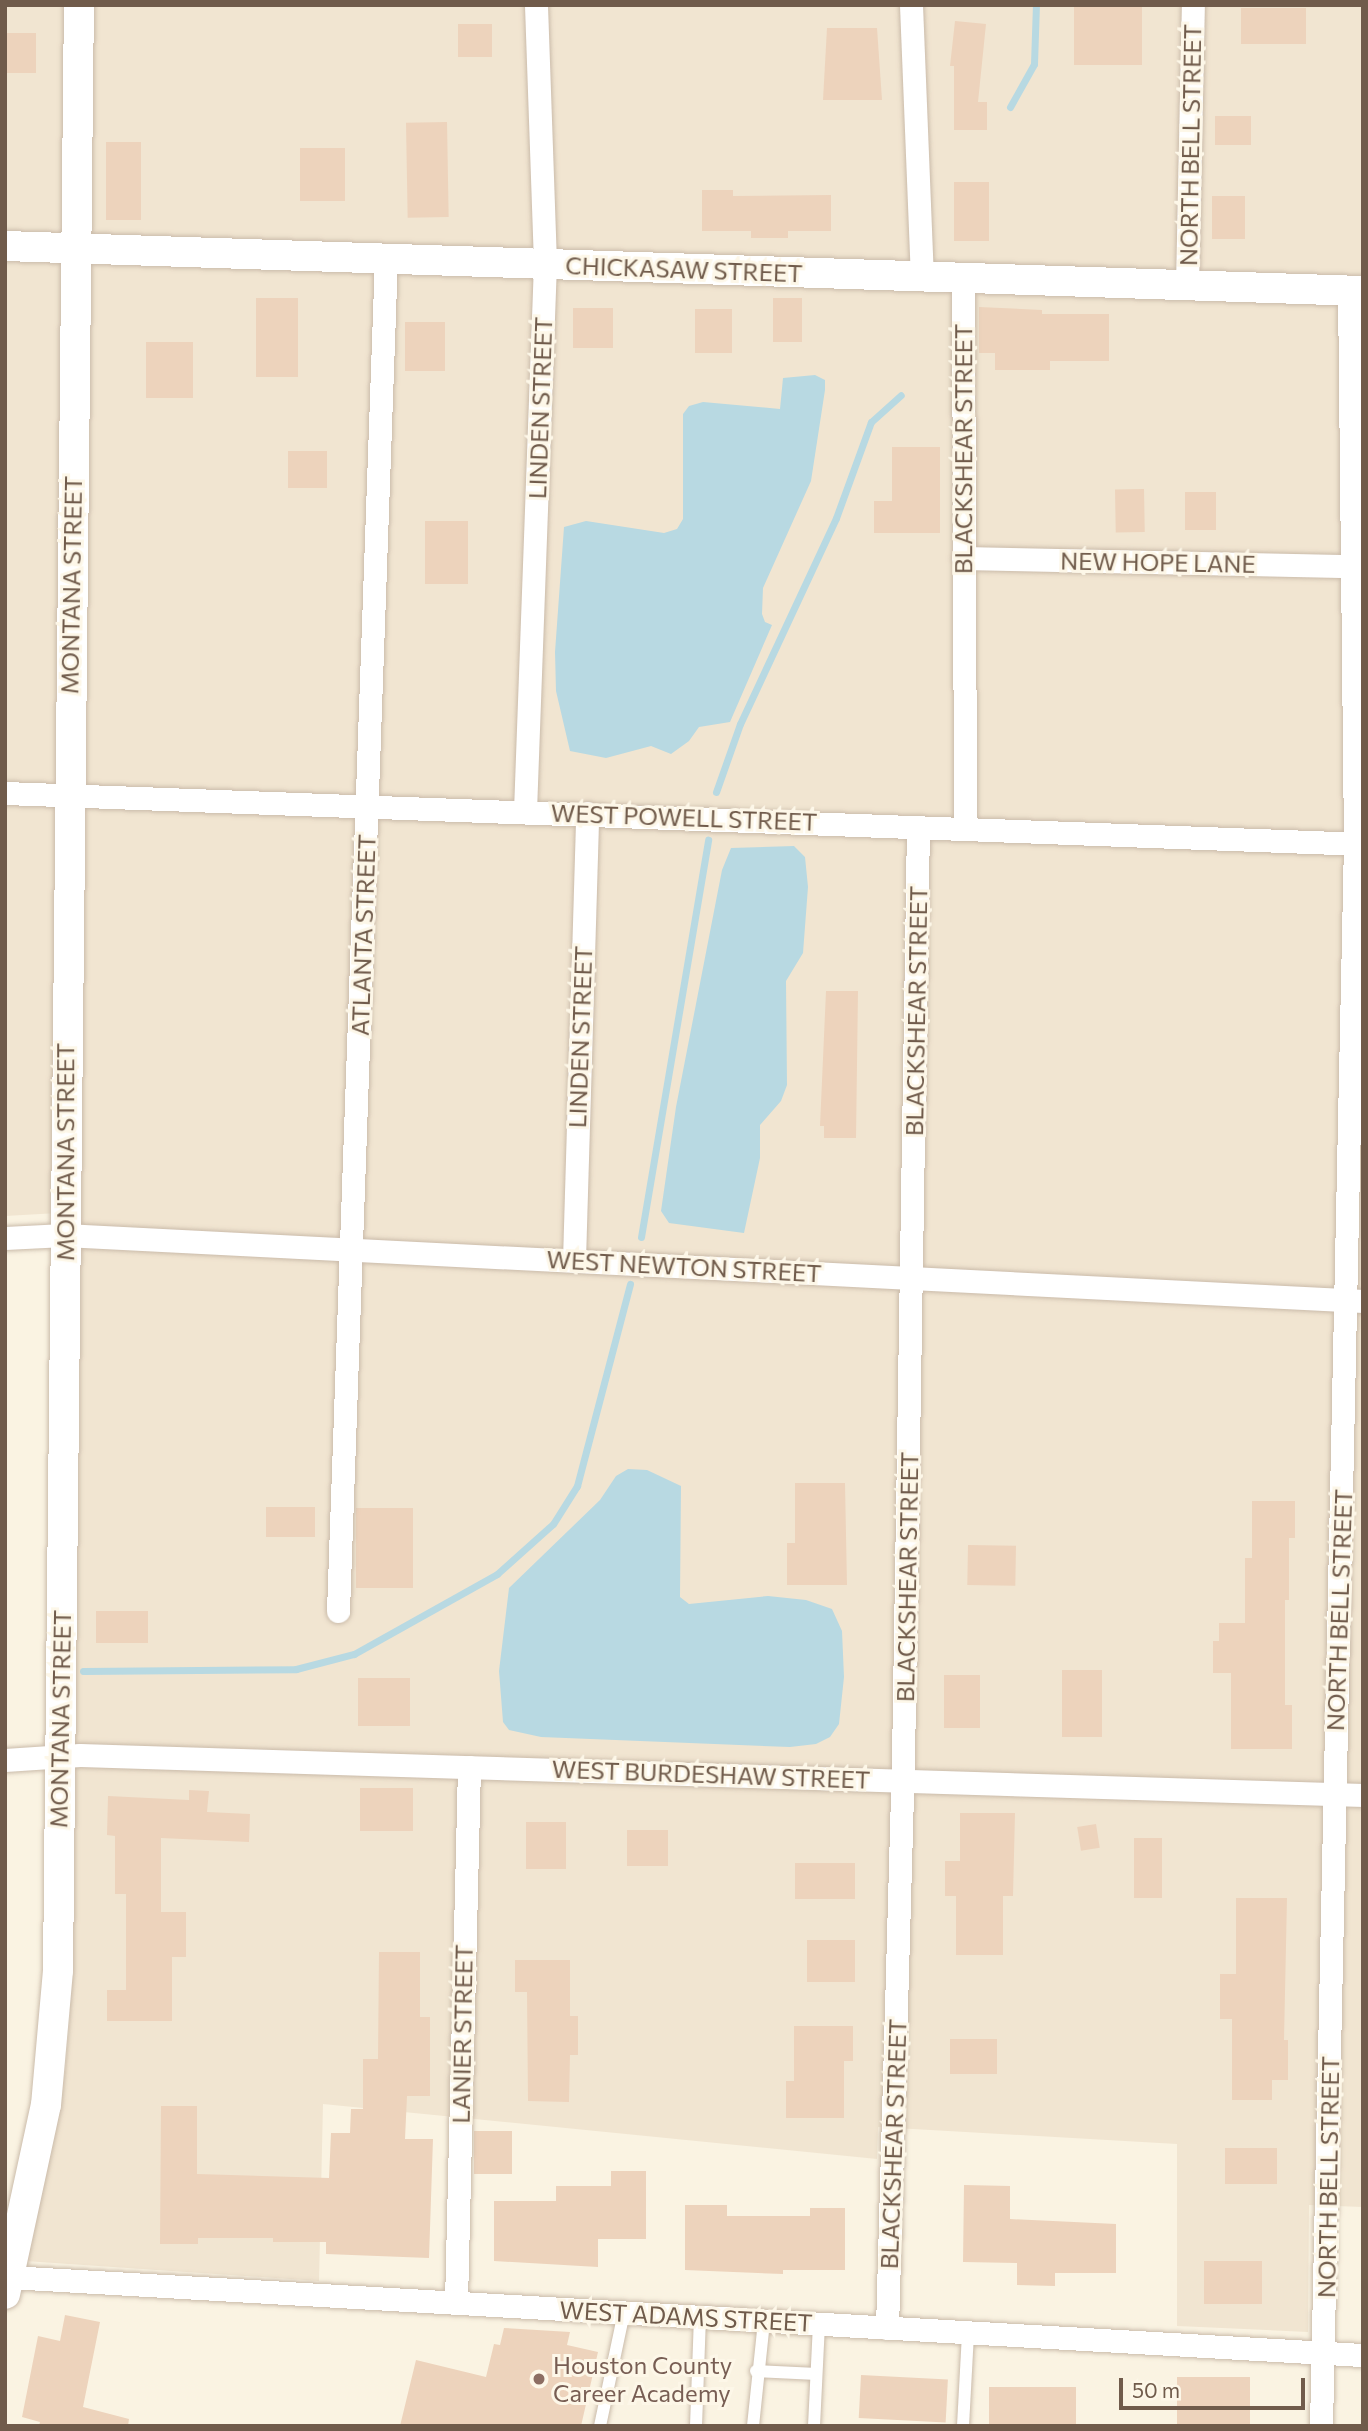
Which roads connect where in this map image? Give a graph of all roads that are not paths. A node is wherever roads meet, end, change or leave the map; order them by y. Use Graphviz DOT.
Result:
graph roads {
  1 [pos="79,5"];
  2 [pos="536,5"];
  3 [pos="911,5"];
  4 [pos="1193,5"];
  5 [pos="5,246"];
  6 [pos="77,249"];
  7 [pos="386,259"];
  8 [pos="545,263"];
  9 [pos="922,277"];
  10 [pos="963,278"];
  11 [pos="1187,286"];
  12 [pos="1356,290"];
  13 [pos="963,558"];
  14 [pos="1353,566"];
  15 [pos="5,793"];
  16 [pos="67,795"];
  17 [pos="368,806"];
  18 [pos="525,811"];
  19 [pos="587,813"];
  20 [pos="918,827"];
  21 [pos="965,829"];
  22 [pos="1359,844"];
  23 [pos="64,1235"];
  24 [pos="5,1238"];
  25 [pos="353,1250"];
  26 [pos="574,1261"];
  27 [pos="912,1278"];
  28 [pos="1355,1301"];
  29 [pos="338,1611"];
  30 [pos="59,1755"];
  31 [pos="5,1760"];
  32 [pos="469,1767"];
  33 [pos="903,1781"];
  34 [pos="1334,1794"];
  35 [pos="1363,1795"];
  36 [pos="8,2274"];
  37 [pos="456,2302"];
  38 [pos="624,2312"];
  39 [pos="699,2317"];
  40 [pos="764,2321"];
  41 [pos="820,2324"];
  42 [pos="887,2328"];
  43 [pos="968,2333"];
  44 [pos="1324,2353"];
  45 [pos="1363,2355"];
  46 [pos="756,2371"];
  47 [pos="816,2374"];
  48 [pos="600,2426"];
  49 [pos="696,2426"];
  50 [pos="753,2426"];
  51 [pos="814,2426"];
  52 [pos="963,2426"];
  53 [pos="1321,2426"];
  1 -- 6 [label="street, MONTANA STREET"];
  2 -- 8 [label="street, LINDEN STREET"];
  3 -- 9 [label="street"];
  4 -- 11 [label="street, NORTH BELL STREET"];
  5 -- 6 [label="street, CHICKASAW STREET"];
  6 -- 7 [label="street, CHICKASAW STREET"];
  6 -- 16 [label="street, MONTANA STREET"];
  7 -- 8 [label="street, CHICKASAW STREET"];
  7 -- 17 [label="street, ATLANTA STREET"];
  8 -- 9 [label="street, CHICKASAW STREET"];
  8 -- 18 [label="street, LINDEN STREET"];
  9 -- 10 [label="street, CHICKASAW STREET"];
  10 -- 11 [label="street, CHICKASAW STREET"];
  10 -- 13 [label="street, BLACKSHEAR STREET"];
  11 -- 12 [label="street, CHICKASAW STREET"];
  12 -- 14 [label="street, NORTH BELL STREET"];
  13 -- 14 [label="street, NEW HOPE LANE"];
  13 -- 21 [label="street, BLACKSHEAR STREET"];
  14 -- 22 [label="street, NORTH BELL STREET"];
  15 -- 16 [label="street, WEST POWELL STREET"];
  16 -- 17 [label="street, WEST POWELL STREET"];
  16 -- 23 [label="street, MONTANA STREET"];
  17 -- 18 [label="street, WEST POWELL STREET"];
  17 -- 25 [label="street, ATLANTA STREET"];
  18 -- 19 [label="street, WEST POWELL STREET"];
  19 -- 20 [label="street, WEST POWELL STREET"];
  19 -- 26 [label="street, LINDEN STREET"];
  20 -- 21 [label="street, WEST POWELL STREET"];
  20 -- 27 [label="street, BLACKSHEAR STREET"];
  21 -- 22 [label="street, WEST POWELL STREET"];
  22 -- 28 [label="street, NORTH BELL STREET"];
  23 -- 24 [label="street, WEST NEWTON STREET"];
  23 -- 25 [label="street, WEST NEWTON STREET"];
  23 -- 30 [label="street, MONTANA STREET"];
  25 -- 26 [label="street, WEST NEWTON STREET"];
  25 -- 29 [label="street, ATLANTA STREET"];
  26 -- 27 [label="street, WEST NEWTON STREET"];
  27 -- 28 [label="street, WEST NEWTON STREET"];
  27 -- 33 [label="street, BLACKSHEAR STREET"];
  28 -- 34 [label="street, NORTH BELL STREET"];
  30 -- 31 [label="street, WEST BURDESHAW STREET"];
  30 -- 32 [label="street, WEST BURDESHAW STREET"];
  30 -- 36 [label="street, MONTANA STREET"];
  32 -- 33 [label="street, WEST BURDESHAW STREET"];
  32 -- 37 [label="street, LANIER STREET"];
  33 -- 34 [label="street, WEST BURDESHAW STREET"];
  33 -- 42 [label="street, BLACKSHEAR STREET"];
  34 -- 35 [label="street, WEST BURDESHAW STREET"];
  34 -- 44 [label="street, NORTH BELL STREET"];
  36 -- 37 [label="street, WEST ADAMS STREET"];
  37 -- 38 [label="street, WEST ADAMS STREET"];
  38 -- 39 [label="street, WEST ADAMS STREET"];
  38 -- 48 [label="lane"];
  39 -- 40 [label="street, WEST ADAMS STREET"];
  39 -- 49 [label="lane"];
  40 -- 41 [label="street, WEST ADAMS STREET"];
  40 -- 46 [label="lane"];
  41 -- 42 [label="street, WEST ADAMS STREET"];
  41 -- 47 [label="lane"];
  42 -- 43 [label="street, WEST ADAMS STREET"];
  43 -- 44 [label="street, WEST ADAMS STREET"];
  43 -- 52 [label="lane"];
  44 -- 45 [label="street, WEST ADAMS STREET"];
  44 -- 53 [label="street, NORTH BELL STREET"];
  46 -- 47 [label="lane"];
  46 -- 50 [label="lane"];
  47 -- 51 [label="lane"];
}
